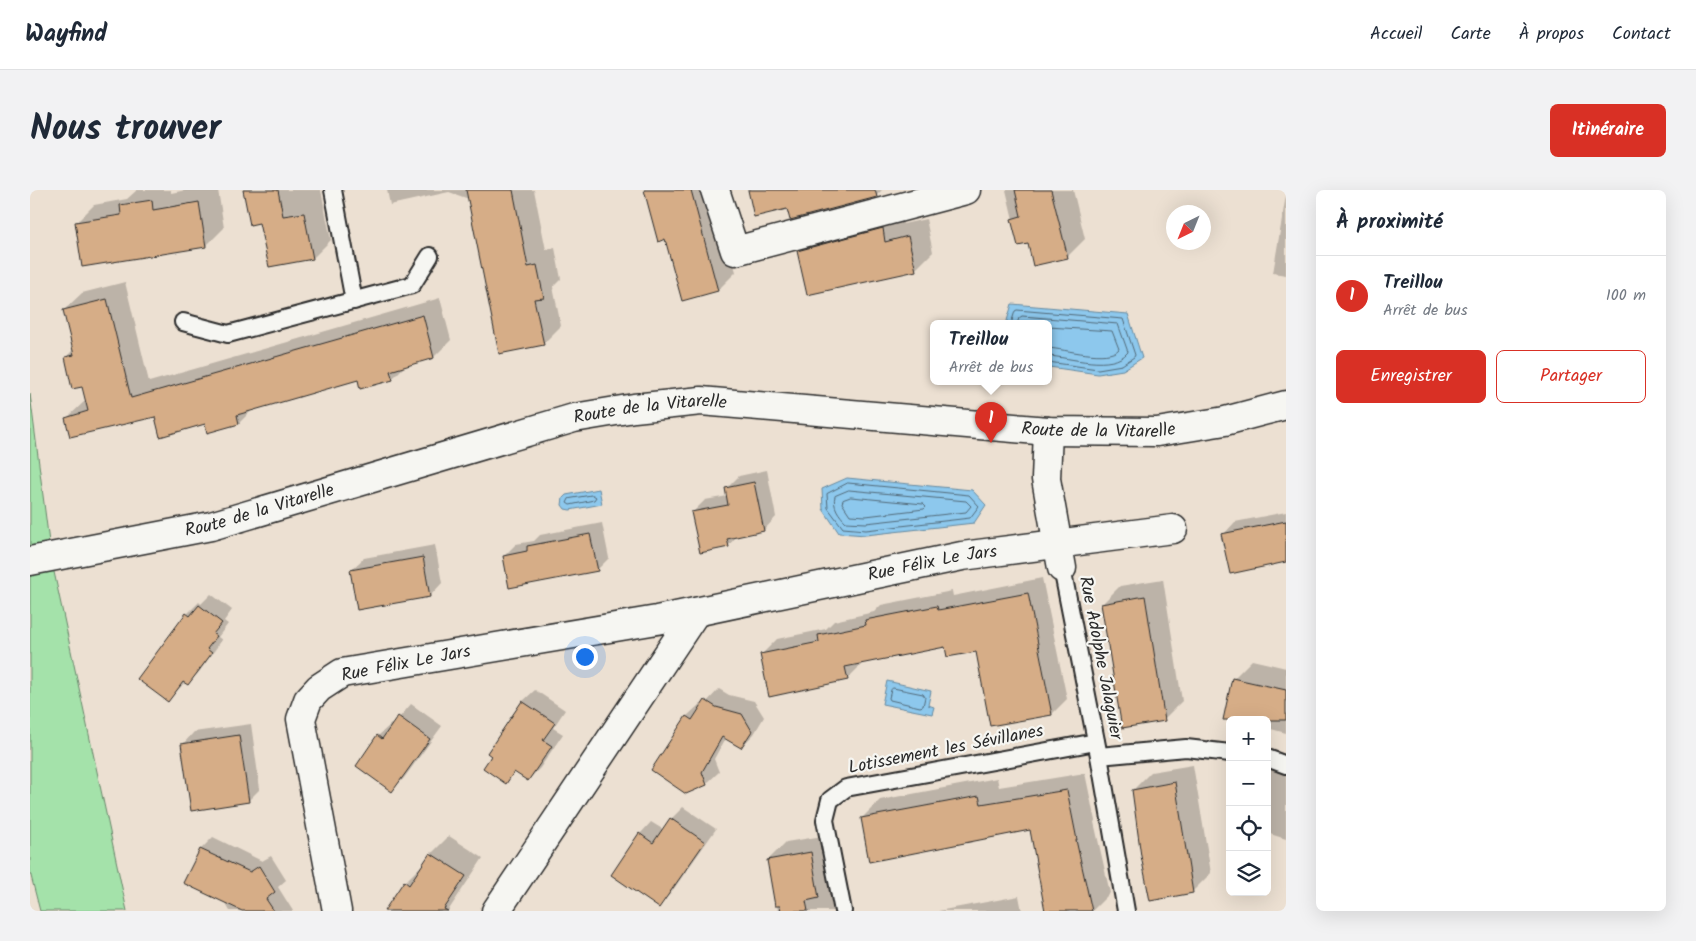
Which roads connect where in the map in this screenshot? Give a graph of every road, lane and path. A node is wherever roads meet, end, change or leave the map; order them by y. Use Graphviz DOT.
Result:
graph roads {
  1 [pos="333,190"];
  2 [pos="715,190"];
  3 [pos="966,190"];
  4 [pos="430,256"];
  5 [pos="354,301"];
  6 [pos="183,322"];
  7 [pos="1286,405"];
  8 [pos="1048,431"];
  9 [pos="1173,530"];
  10 [pos="1059,556"];
  11 [pos="30,561"];
  12 [pos="696,612"];
  13 [pos="1097,749"];
  14 [pos="1226,753"];
  15 [pos="1271,759"];
  16 [pos="1286,765"];
  17 [pos="337,911"];
  18 [pos="496,911"];
  19 [pos="843,911"];
  20 [pos="1126,911"];
  1 -- 5 [label="lane"];
  2 -- 3 [label="street"];
  4 -- 5 [label="lane"];
  5 -- 6 [label="lane"];
  7 -- 8 [label="street, Route de la Vitarelle"];
  8 -- 10 [label="street"];
  8 -- 11 [label="street, Route de la Vitarelle"];
  9 -- 10 [label="street, Rue Félix Le Jars"];
  10 -- 12 [label="street, Rue Félix Le Jars"];
  10 -- 13 [label="lane, Rue Adolphe Jalaguier"];
  12 -- 17 [label="street, Rue Félix Le Jars"];
  12 -- 18 [label="street"];
  13 -- 14 [label="lane, Rue Adolphe Jalaguier"];
  13 -- 19 [label="lane, Lotissement les Sévillanes"];
  13 -- 20 [label="lane, Rue Adolphe Jalaguier"];
  15 -- 16 [label="lane"];
}
